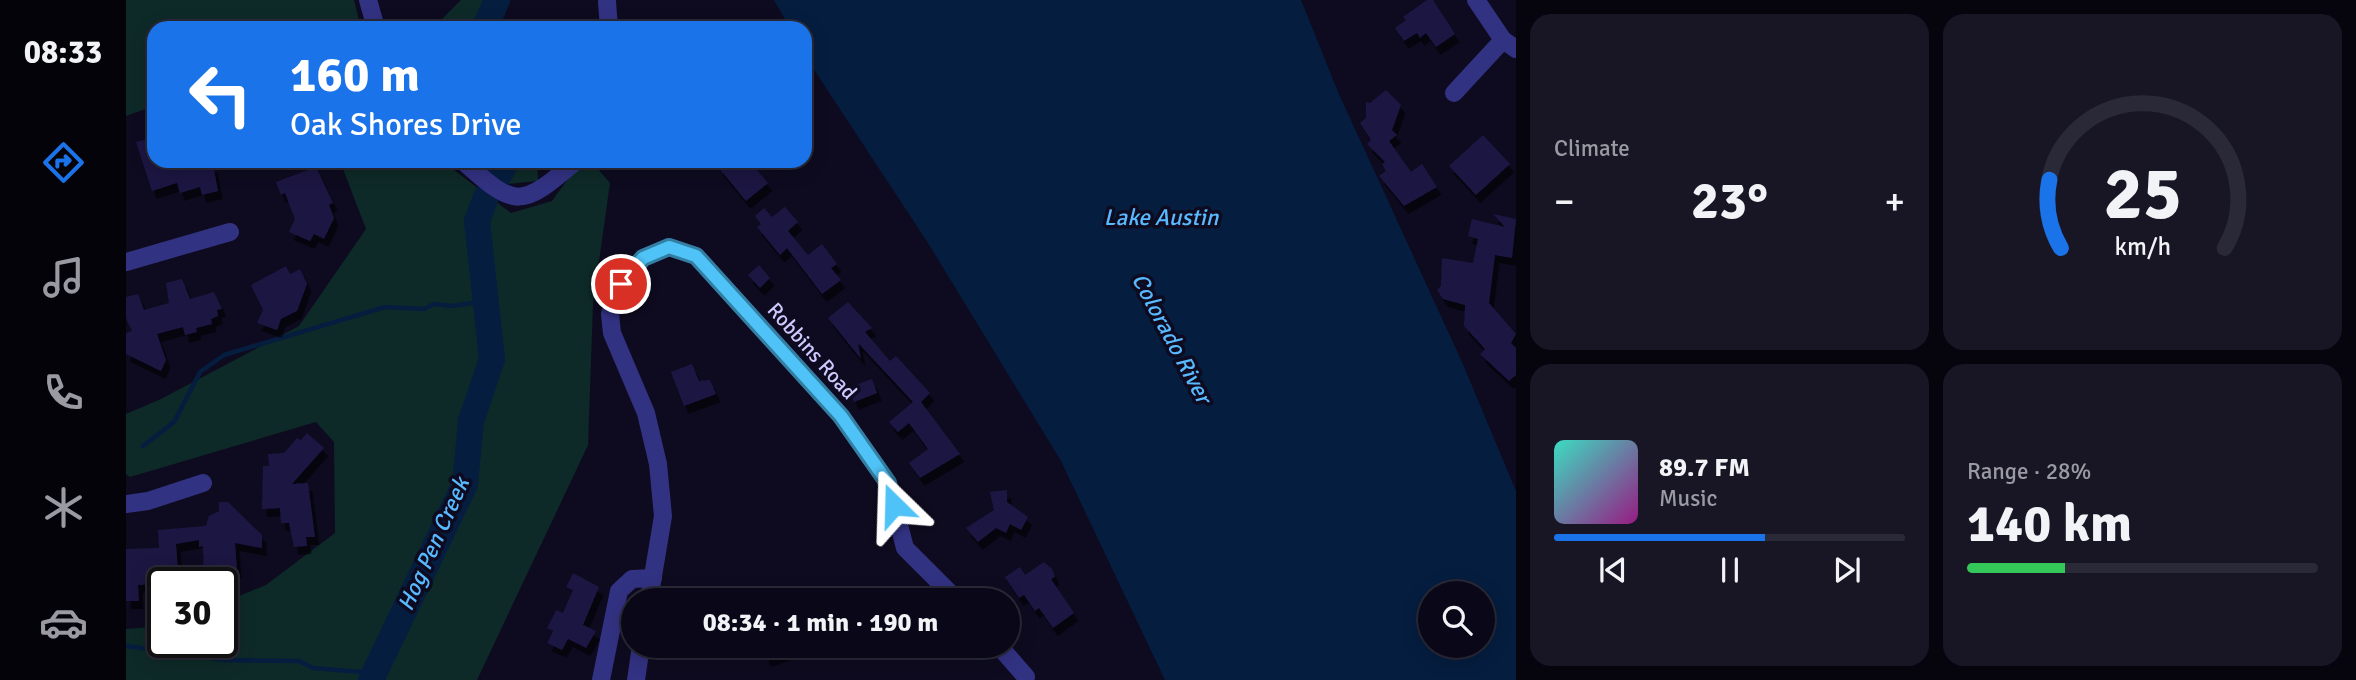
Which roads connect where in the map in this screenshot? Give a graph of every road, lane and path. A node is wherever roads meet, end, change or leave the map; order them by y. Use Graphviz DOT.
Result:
graph roads {
  1 [pos="368,0"];
  2 [pos="1476,0"];
  3 [pos="607,2"];
  4 [pos="374,21"];
  5 [pos="608,21"];
  6 [pos="1510,45"];
  7 [pos="1454,93"];
  8 [pos="471,168"];
  9 [pos="568,168"];
  10 [pos="230,232"];
  11 [pos="126,262"];
  12 [pos="203,483"];
  13 [pos="126,504"];
  14 [pos="653,578"];
  15 [pos="651,588"];
  16 [pos="945,588"];
  17 [pos="640,658"];
  18 [pos="1009,658"];
  19 [pos="1026,677"];
  20 [pos="601,680"];
  21 [pos="636,680"];
  1 -- 4 [label="street"];
  2 -- 6 [label="street"];
  3 -- 5 [label="street"];
  6 -- 7 [label="street"];
  8 -- 9 [label="street"];
  10 -- 11 [label="street"];
  12 -- 13 [label="street"];
  14 -- 15 [label="street"];
  14 -- 16 [label="street, Robbins Road"];
  14 -- 20 [label="street"];
  17 -- 21 [label="street"];
  18 -- 19 [label="street"];
}
